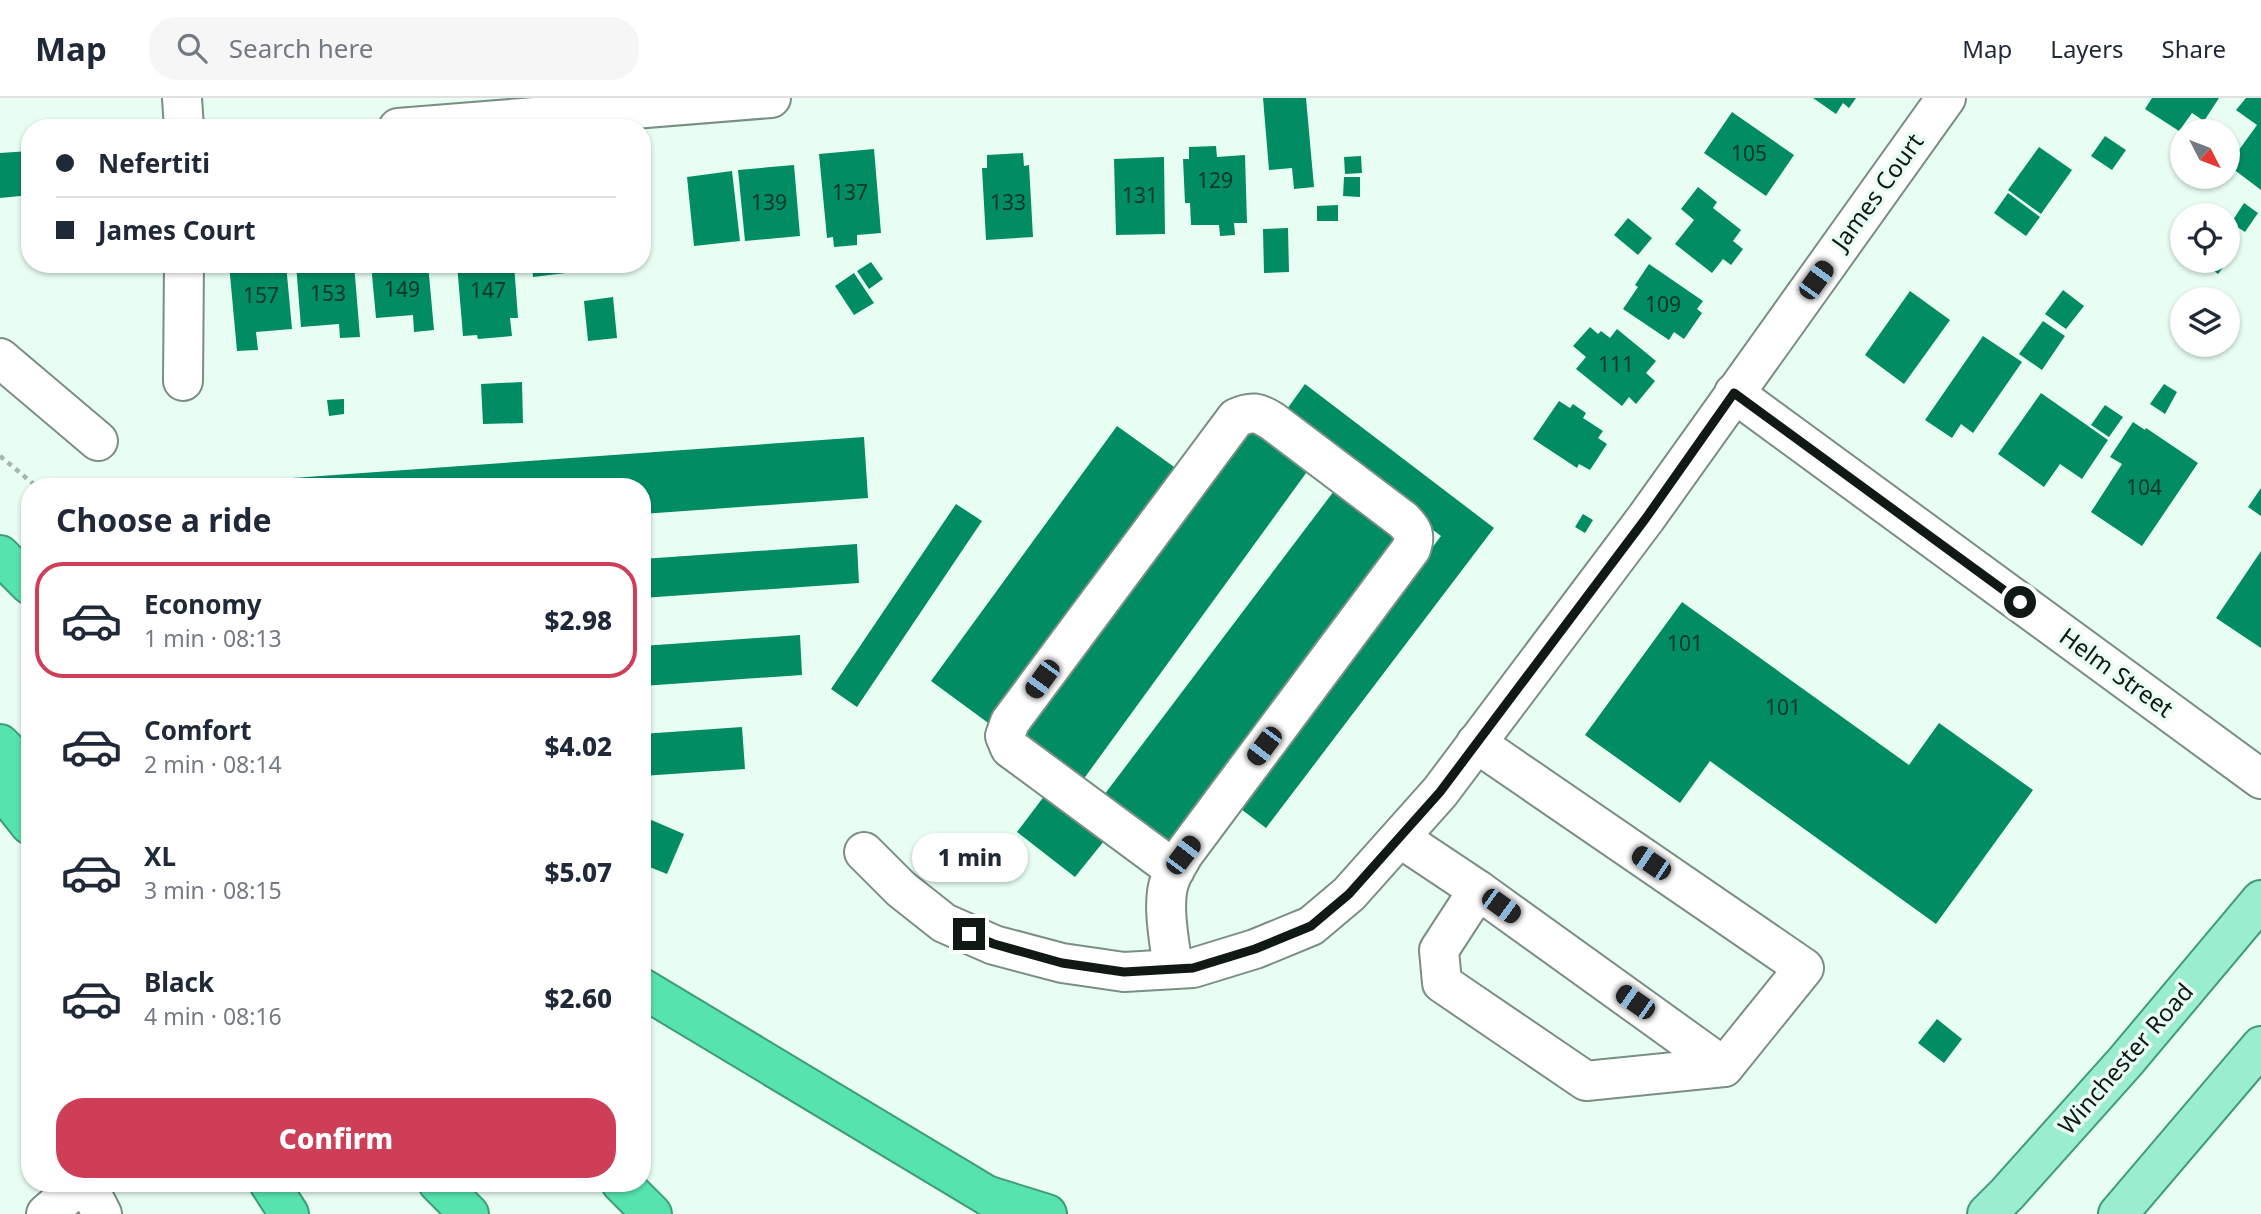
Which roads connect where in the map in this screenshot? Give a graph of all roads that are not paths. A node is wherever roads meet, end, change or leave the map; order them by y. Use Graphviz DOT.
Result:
graph roads {
  1 [pos="182,98"];
  2 [pos="771,98"];
  3 [pos="1946,98"];
  4 [pos="183,119"];
  5 [pos="510,119"];
  6 [pos="184,273"];
  7 [pos="0,358"];
  8 [pos="183,381"];
  9 [pos="1734,393"];
  10 [pos="98,441"];
  11 [pos="0,548"];
  12 [pos="0,555"];
  13 [pos="21,566"];
  14 [pos="21,576"];
  15 [pos="1476,743"];
  16 [pos="0,744"];
  17 [pos="21,765"];
  18 [pos="2261,779"];
  19 [pos="0,786"];
  20 [pos="21,813"];
  21 [pos="1400,838"];
  22 [pos="864,852"];
  23 [pos="1175,870"];
  24 [pos="1478,890"];
  25 [pos="2261,900"];
  26 [pos="1173,969"];
  27 [pos="651,993"];
  28 [pos="2261,1046"];
  29 [pos="1724,1067"];
  30 [pos="73,1192"];
  31 [pos="89,1192"];
  32 [pos="275,1192"];
  33 [pos="447,1192"];
  34 [pos="630,1192"];
  35 [pos="1000,1205"];
  36 [pos="46,1214"];
  37 [pos="102,1214"];
  38 [pos="289,1214"];
  39 [pos="469,1214"];
  40 [pos="652,1214"];
  41 [pos="1047,1214"];
  42 [pos="1987,1214"];
  43 [pos="2118,1214"];
  1 -- 4 [label="street"];
  2 -- 5 [label="street"];
  3 -- 9 [label="street, James Court"];
  6 -- 8 [label="street"];
  7 -- 10 [label="street"];
  9 -- 15 [label="street, James Court"];
  9 -- 18 [label="street, Helm Street"];
  11 -- 13 [label="highway"];
  12 -- 14 [label="highway"];
  15 -- 21 [label="street, James Court"];
  15 -- 29 [label="street"];
  16 -- 17 [label="highway"];
  19 -- 20 [label="highway"];
  21 -- 24 [label="street"];
  21 -- 26 [label="street, James Court"];
  22 -- 26 [label="street, James Court"];
  23 -- 23 [label="street"];
  23 -- 26 [label="street"];
  24 -- 29 [label="street"];
  24 -- 29 [label="street"];
  25 -- 42 [label="main road, Winchester Road"];
  27 -- 35 [label="highway"];
  28 -- 43 [label="main road"];
  30 -- 36 [label="street"];
  31 -- 37 [label="street"];
  32 -- 38 [label="highway"];
  33 -- 39 [label="highway"];
  34 -- 40 [label="highway"];
  35 -- 41 [label="highway"];
}
